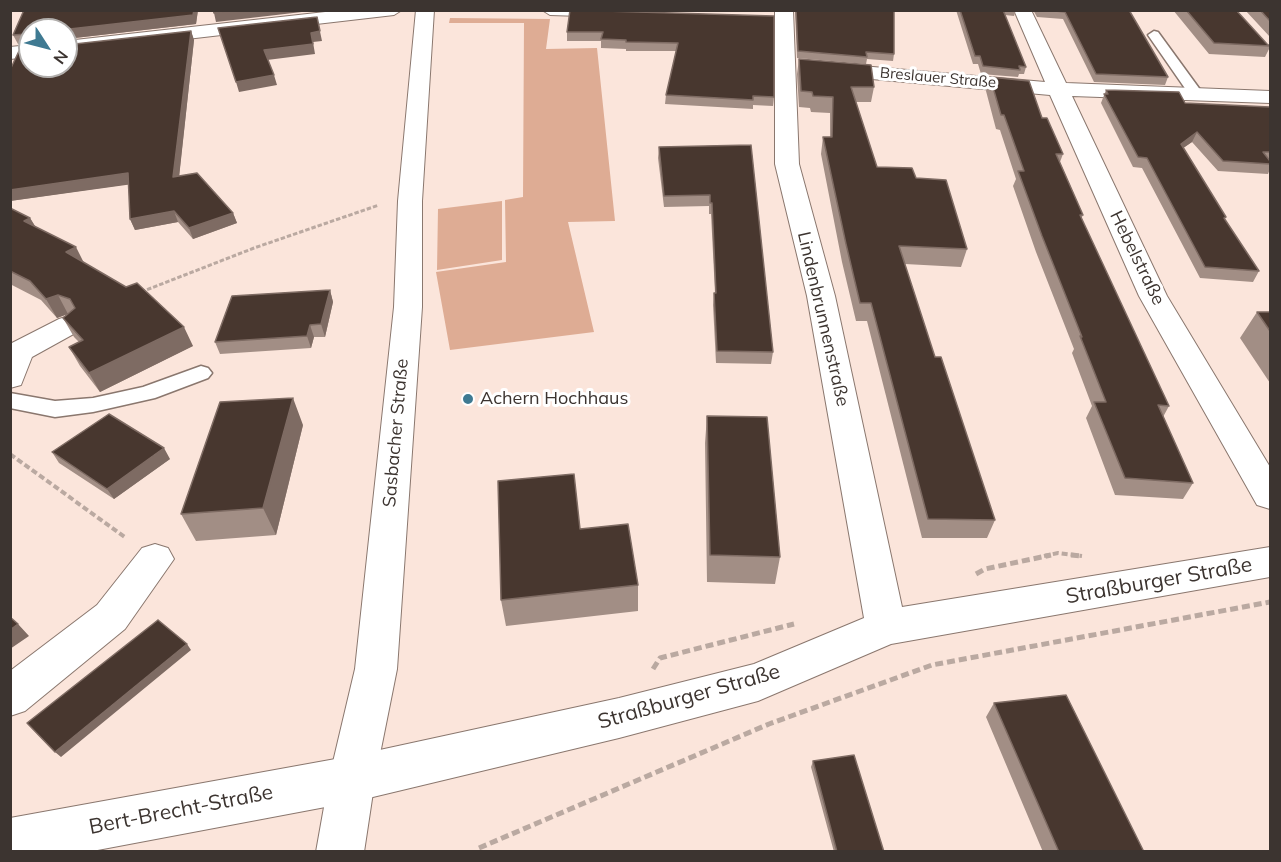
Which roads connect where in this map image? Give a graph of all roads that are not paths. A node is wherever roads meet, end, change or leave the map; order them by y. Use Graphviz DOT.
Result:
graph roads {
  1 [pos="394,10"];
  2 [pos="425,10"];
  3 [pos="550,10"];
  4 [pos="1022,10"];
  5 [pos="632,13"];
  6 [pos="779,14"];
  7 [pos="1155,35"];
  8 [pos="78,46"];
  9 [pos="786,65"];
  10 [pos="1056,89"];
  11 [pos="1196,94"];
  12 [pos="1270,97"];
  13 [pos="69,325"];
  14 [pos="13,359"];
  15 [pos="201,373"];
  16 [pos="10,400"];
  17 [pos="1270,496"];
  18 [pos="154,559"];
  19 [pos="1270,562"];
  20 [pos="886,627"];
  21 [pos="10,697"];
  22 [pos="352,779"];
  23 [pos="10,842"];
  24 [pos="340,852"];
  1 -- 8 [label="street"];
  2 -- 22 [label="street, Sasbacher Straße"];
  3 -- 5 [label="street"];
  4 -- 10 [label="street, Hebelstraße"];
  6 -- 9 [label="street, Lindenbrunnenstraße"];
  7 -- 11 [label="lane"];
  9 -- 10 [label="street, Breslauer Straße"];
  9 -- 20 [label="street, Lindenbrunnenstraße"];
  10 -- 11 [label="street, Breslauer Straße"];
  10 -- 17 [label="street, Hebelstraße"];
  11 -- 12 [label="street, Breslauer Straße"];
  13 -- 14 [label="street"];
  15 -- 16 [label="lane"];
  18 -- 21 [label="street"];
  19 -- 20 [label="street, Straßburger Straße"];
  20 -- 22 [label="street, Straßburger Straße"];
  22 -- 23 [label="street, Bert-Brecht-Straße"];
  22 -- 24 [label="street, Sasbacher Straße"];
}
